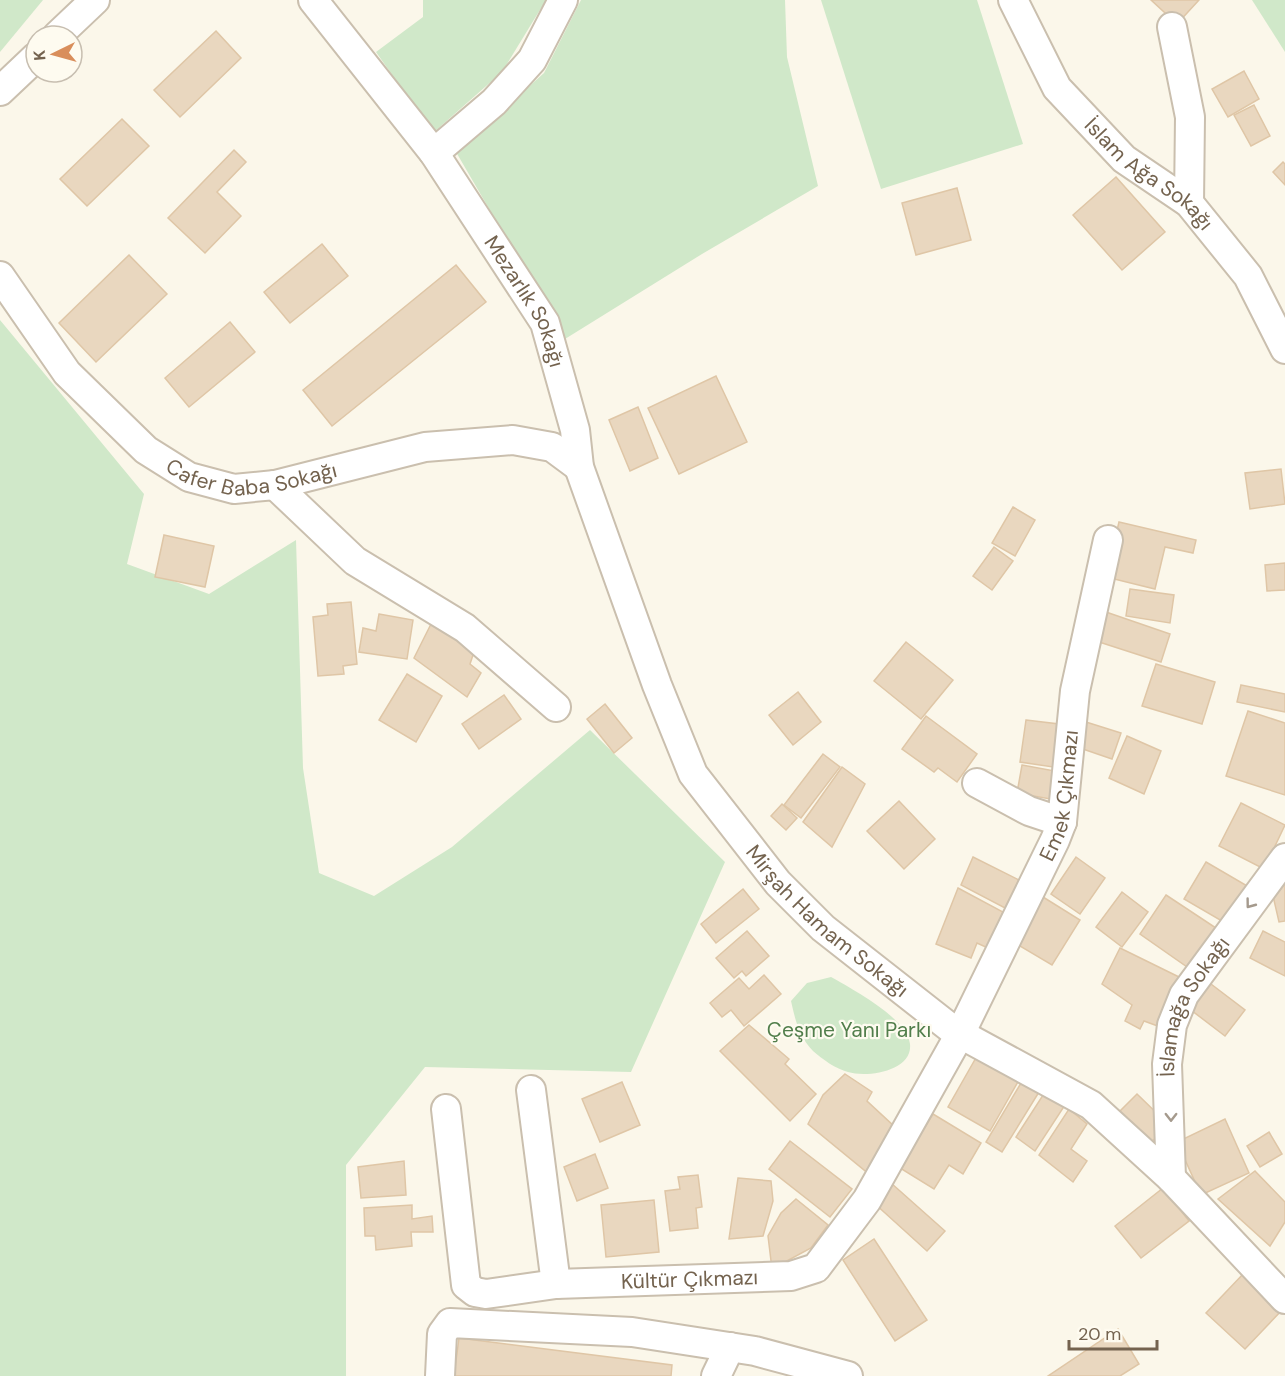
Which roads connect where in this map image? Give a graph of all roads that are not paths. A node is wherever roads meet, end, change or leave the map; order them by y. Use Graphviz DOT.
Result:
graph roads {
  1 [pos="95,0"];
  2 [pos="313,0"];
  3 [pos="563,0"];
  4 [pos="1013,0"];
  5 [pos="70,24"];
  6 [pos="1172,27"];
  7 [pos="24,68"];
  8 [pos="0,91"];
  9 [pos="434,153"];
  10 [pos="1189,203"];
  11 [pos="0,276"];
  12 [pos="1285,349"];
  13 [pos="579,467"];
  14 [pos="275,485"];
  15 [pos="1108,540"];
  16 [pos="556,707"];
  17 [pos="977,783"];
  18 [pos="1062,822"];
  19 [pos="1285,858"];
  20 [pos="960,1034"];
  21 [pos="531,1090"];
  22 [pos="446,1109"];
  23 [pos="1171,1178"];
  24 [pos="1257,1267"];
  25 [pos="1285,1275"];
  26 [pos="556,1284"];
  27 [pos="1285,1299"];
  28 [pos="730,1347"];
  29 [pos="440,1376"];
  30 [pos="716,1376"];
  31 [pos="848,1376"];
  1 -- 5 [label="street"];
  2 -- 9 [label="street, Mezarlık Sokağı"];
  3 -- 9 [label="street"];
  4 -- 10 [label="street, İslam Ağa Sokağı"];
  6 -- 10 [label="street"];
  7 -- 8 [label="street"];
  9 -- 13 [label="street, Mezarlık Sokağı"];
  10 -- 12 [label="street, İslam Ağa Sokağı"];
  11 -- 14 [label="street, Cafer Baba Sokağı"];
  13 -- 14 [label="street, Cafer Baba Sokağı"];
  13 -- 20 [label="street, Mirşah Hamam Sokağı"];
  14 -- 16 [label="street"];
  15 -- 18 [label="street, Emek Çıkmazı"];
  17 -- 18 [label="street"];
  18 -- 20 [label="street, Emek Çıkmazı"];
  19 -- 23 [label="street, İslamağa Sokağı, one-way"];
  20 -- 23 [label="street, Mirşah Hamam Sokağı"];
  20 -- 26 [label="street, Kültür Çıkmazı"];
  21 -- 26 [label="street"];
  22 -- 26 [label="street, Kültür Çıkmazı"];
  23 -- 24 [label="street, Mirşah Hamam Sokağı"];
  24 -- 25 [label="street"];
  24 -- 27 [label="street, Mirşah Hamam Sokağı"];
  28 -- 29 [label="street"];
  28 -- 30 [label="street"];
  28 -- 31 [label="street"];
}
